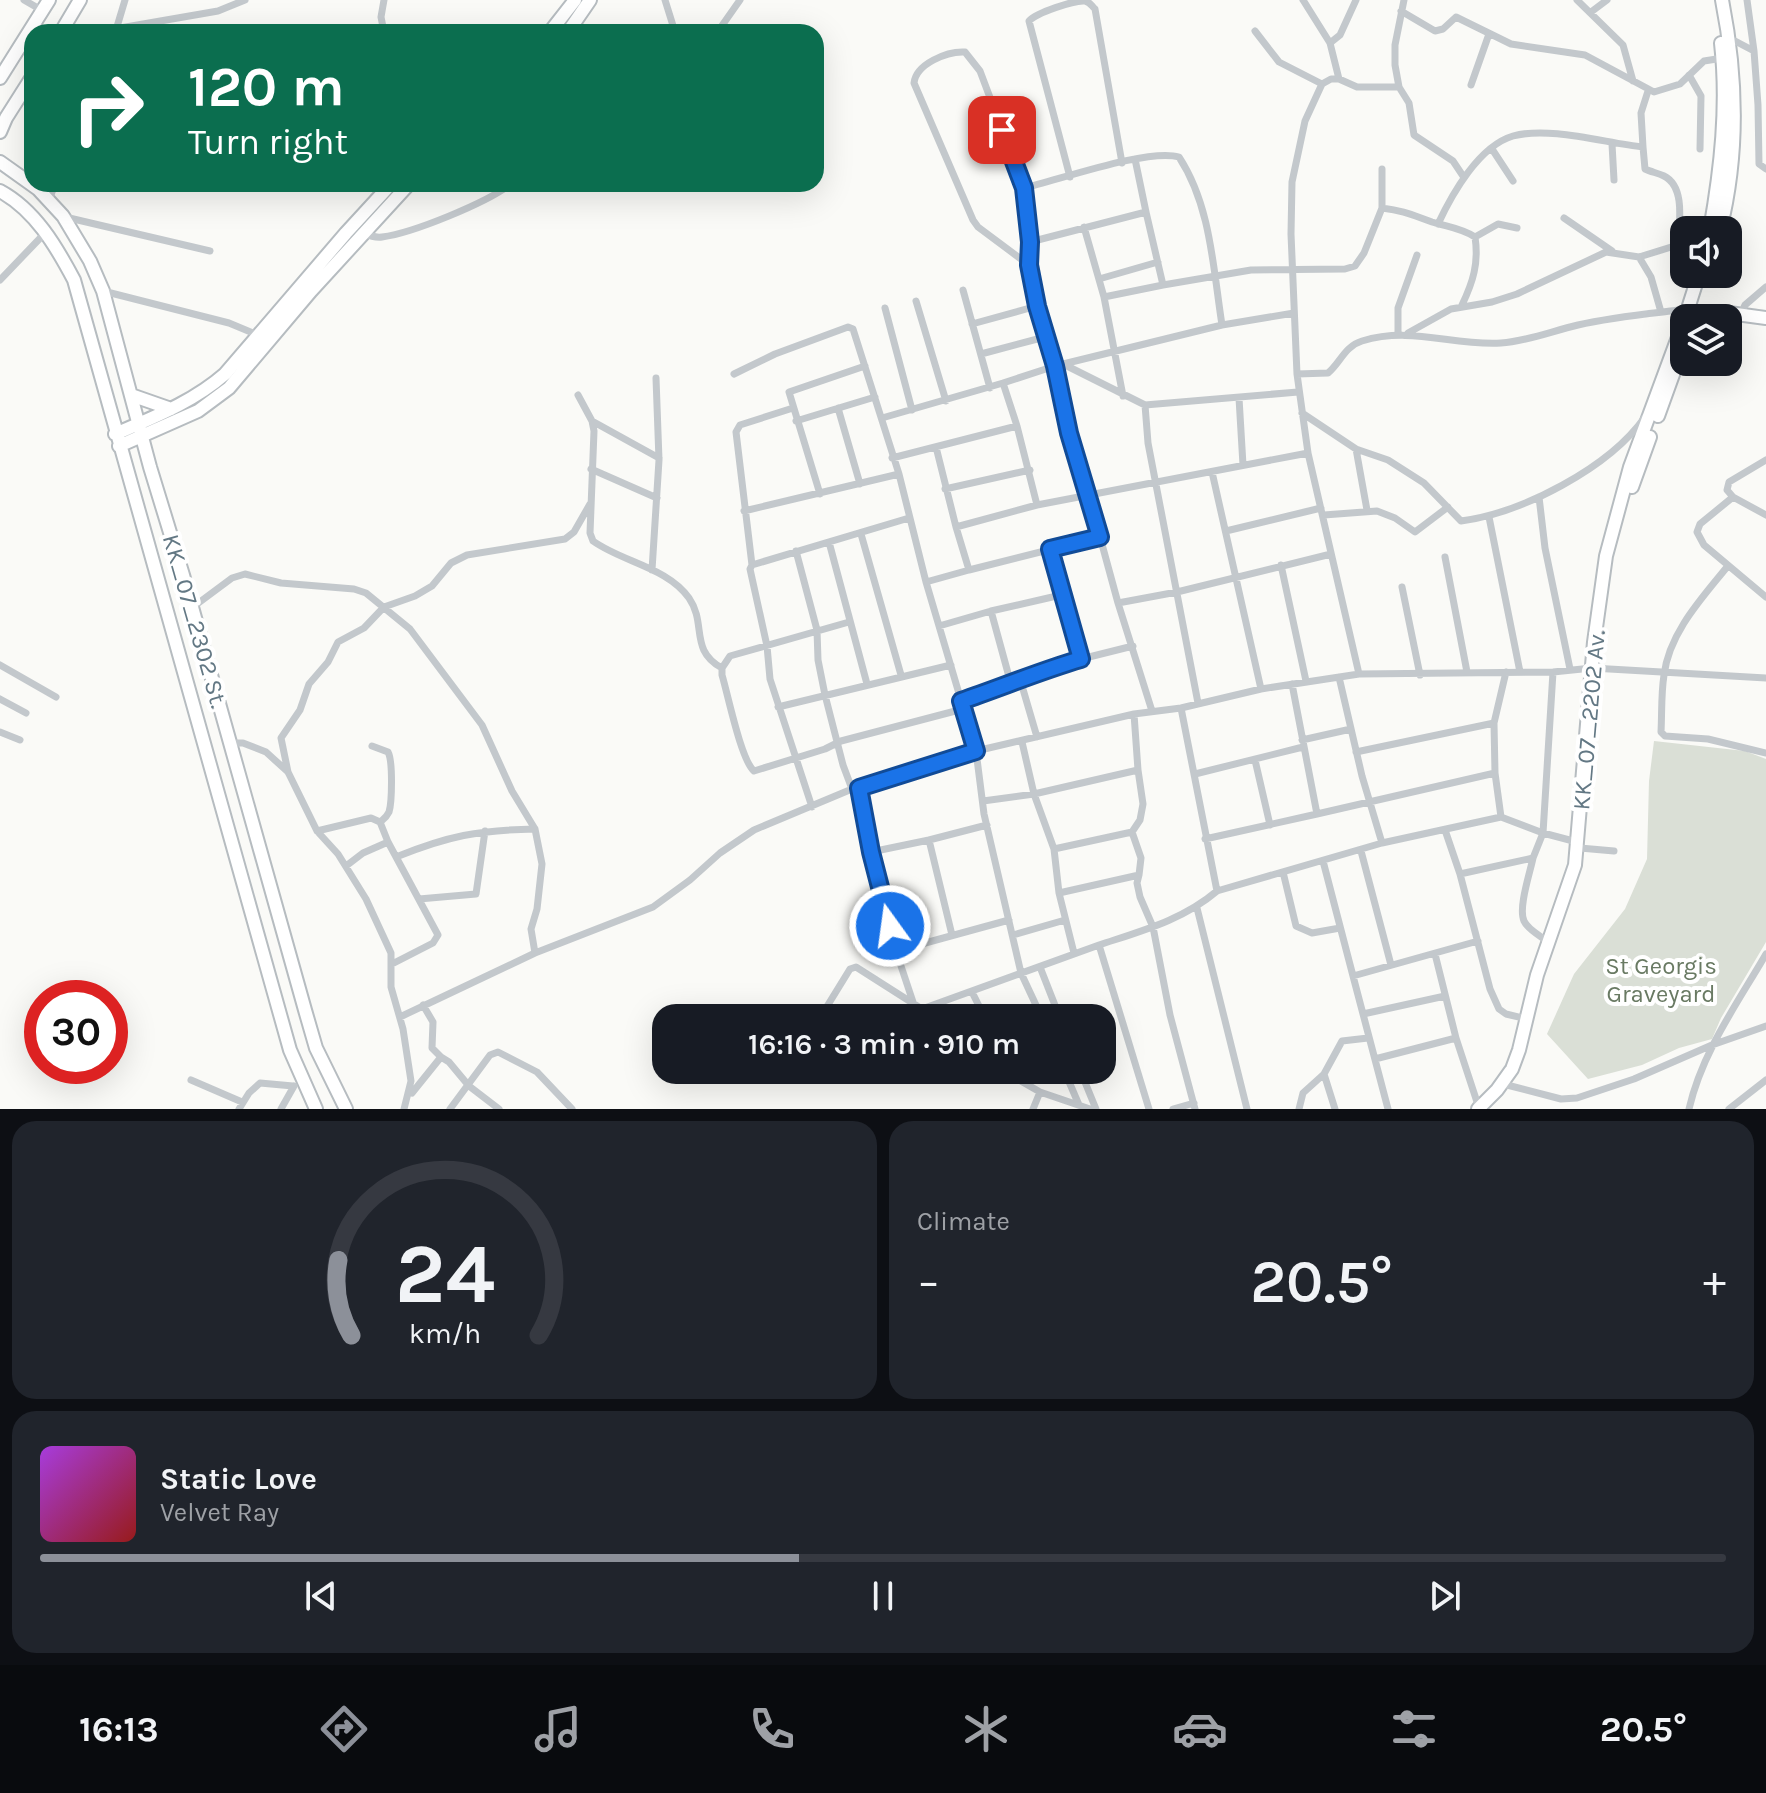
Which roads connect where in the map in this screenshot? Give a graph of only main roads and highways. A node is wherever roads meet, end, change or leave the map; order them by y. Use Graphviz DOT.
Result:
graph roads {
  1 [pos="80,0"];
  2 [pos="575,0"];
  3 [pos="590,0"];
  4 [pos="1715,0"];
  5 [pos="1722,0"];
  6 [pos="46,6"];
  7 [pos="35,24"];
  8 [pos="70,24"];
  9 [pos="556,24"];
  10 [pos="574,24"];
  11 [pos="24,41"];
  12 [pos="0,78"];
  13 [pos="24,90"];
  14 [pos="0,132"];
  15 [pos="0,162"];
  16 [pos="24,177"];
  17 [pos="0,191"];
  18 [pos="40,192"];
  19 [pos="384,192"];
  20 [pos="402,192"];
  21 [pos="1712,216"];
  22 [pos="1723,216"];
  23 [pos="1742,311"];
  24 [pos="1766,312"];
  25 [pos="1766,318"];
  26 [pos="273,326"];
  27 [pos="1670,359"];
  28 [pos="1673,376"];
  29 [pos="131,395"];
  30 [pos="171,409"];
  31 [pos="166,425"];
  32 [pos="140,430"];
  33 [pos="117,440"];
  34 [pos="151,473"];
  35 [pos="1594,668"];
  36 [pos="1580,845"];
  37 [pos="316,1109"];
  38 [pos="346,1109"];
  39 [pos="1481,1109"];
  1 -- 8 [label="main road"];
  2 -- 9 [label="main road"];
  3 -- 10 [label="main road"];
  4 -- 21 [label="main road"];
  5 -- 22 [label="main road"];
  6 -- 7 [label="main road"];
  11 -- 12 [label="main road"];
  13 -- 14 [label="main road"];
  15 -- 16 [label="main road, KK_07_2302 St."];
  17 -- 33 [label="main road, KK_07_2302 St."];
  18 -- 29 [label="main road, KK_07_2302 St."];
  19 -- 26 [label="main road"];
  20 -- 26 [label="main road"];
  23 -- 24 [label="main road"];
  23 -- 25 [label="main road"];
  26 -- 30 [label="main road"];
  26 -- 31 [label="main road"];
  27 -- 35 [label="main road, KK_07_2202 Av."];
  28 -- 35 [label="main road"];
  29 -- 30 [label="main road"];
  29 -- 32 [label="main road, KK_07_2302 St."];
  30 -- 32 [label="main road"];
  31 -- 32 [label="main road"];
  31 -- 34 [label="main road"];
  32 -- 33 [label="main road"];
  32 -- 34 [label="main road, KK_07_2302 St."];
  33 -- 37 [label="main road, KK_07_2302 St."];
  34 -- 38 [label="main road, KK_07_2302 St."];
  35 -- 36 [label="main road"];
  36 -- 39 [label="main road, KK_07_2202 Av."];
  36 -- 39 [label="main road"];
}
